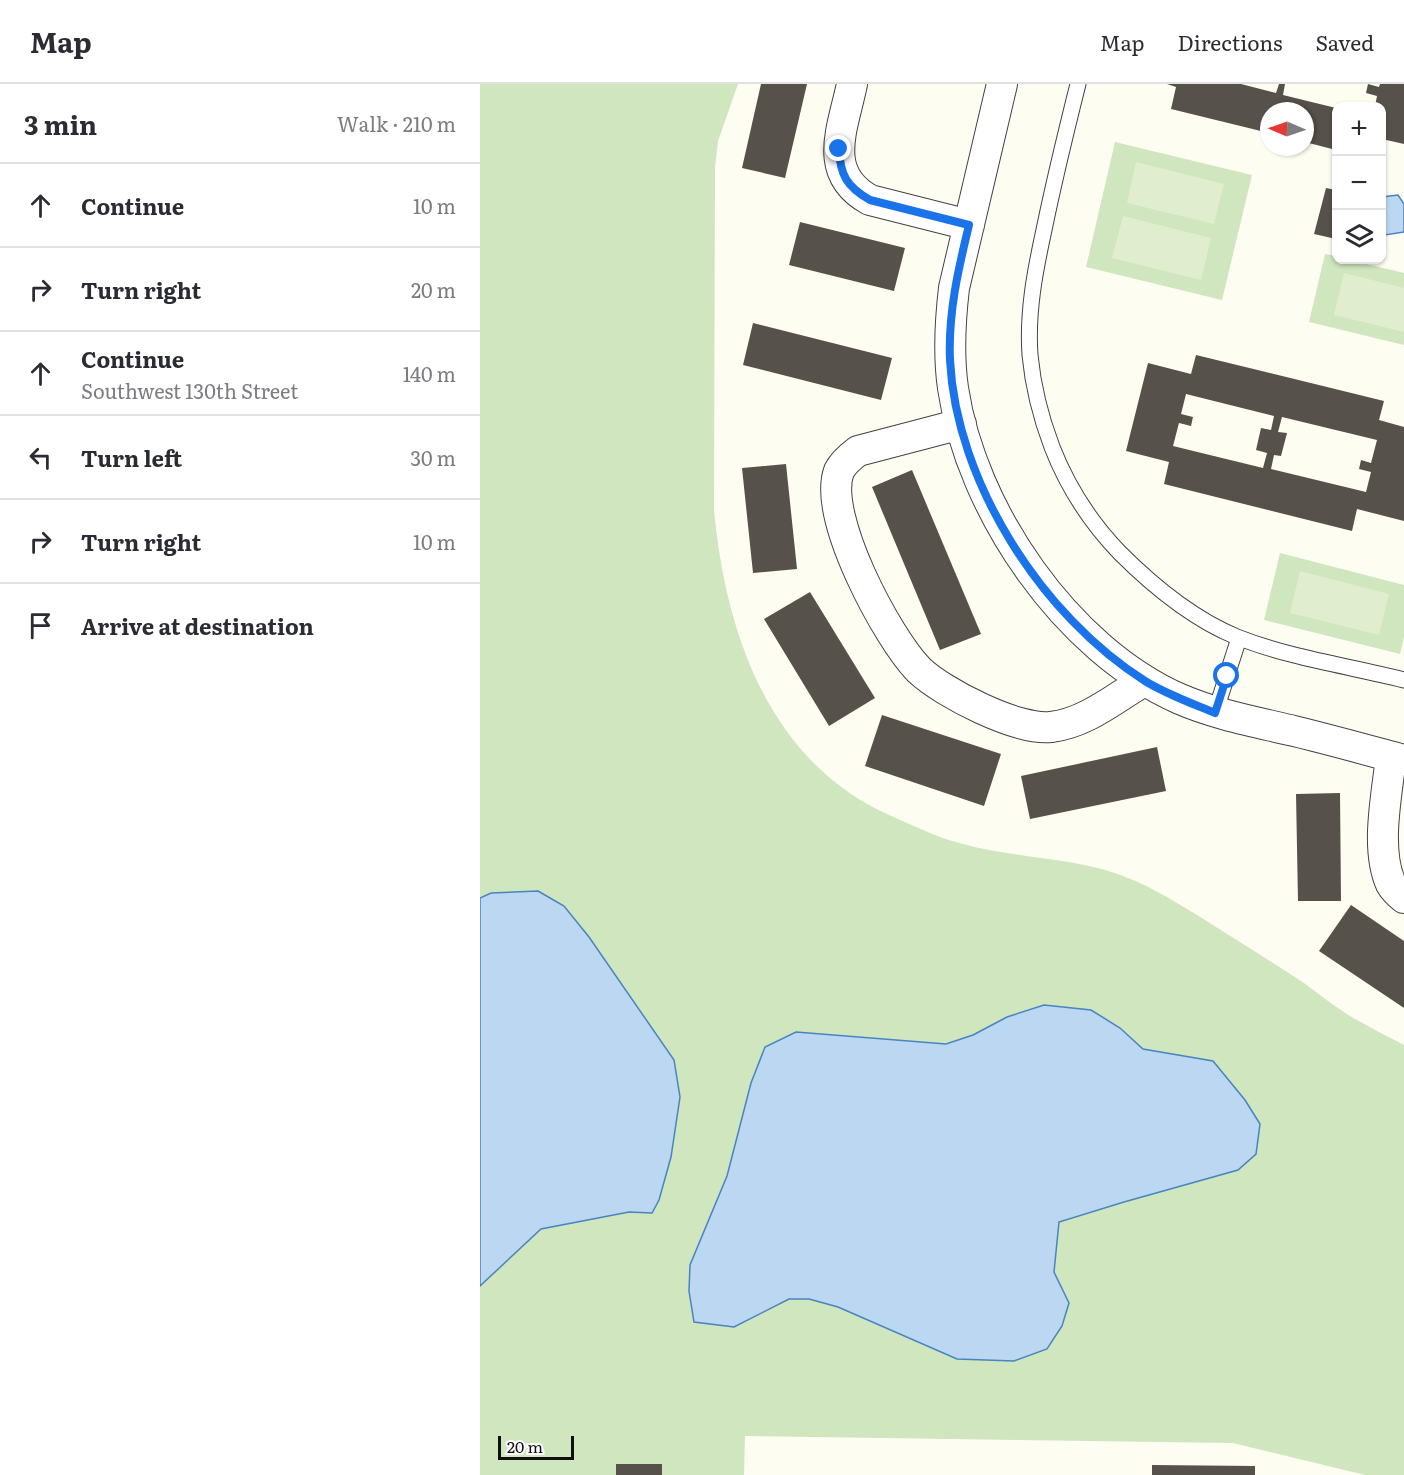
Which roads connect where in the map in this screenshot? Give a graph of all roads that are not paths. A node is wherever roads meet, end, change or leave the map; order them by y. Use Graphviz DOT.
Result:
graph roads {
  1 [pos="852,84"];
  2 [pos="1002,84"];
  3 [pos="1078,84"];
  4 [pos="969,225"];
  5 [pos="961,424"];
  6 [pos="1239,638"];
  7 [pos="1404,680"];
  8 [pos="1144,681"];
  9 [pos="1215,713"];
  10 [pos="1398,758"];
  11 [pos="1404,898"];
  1 -- 4 [label="street"];
  2 -- 4 [label="street"];
  3 -- 6 [label="lane"];
  4 -- 5 [label="street"];
  5 -- 8 [label="street"];
  5 -- 8 [label="street"];
  6 -- 7 [label="lane"];
  6 -- 9 [label="lane"];
  8 -- 9 [label="street"];
  9 -- 10 [label="street"];
  10 -- 11 [label="street"];
}
